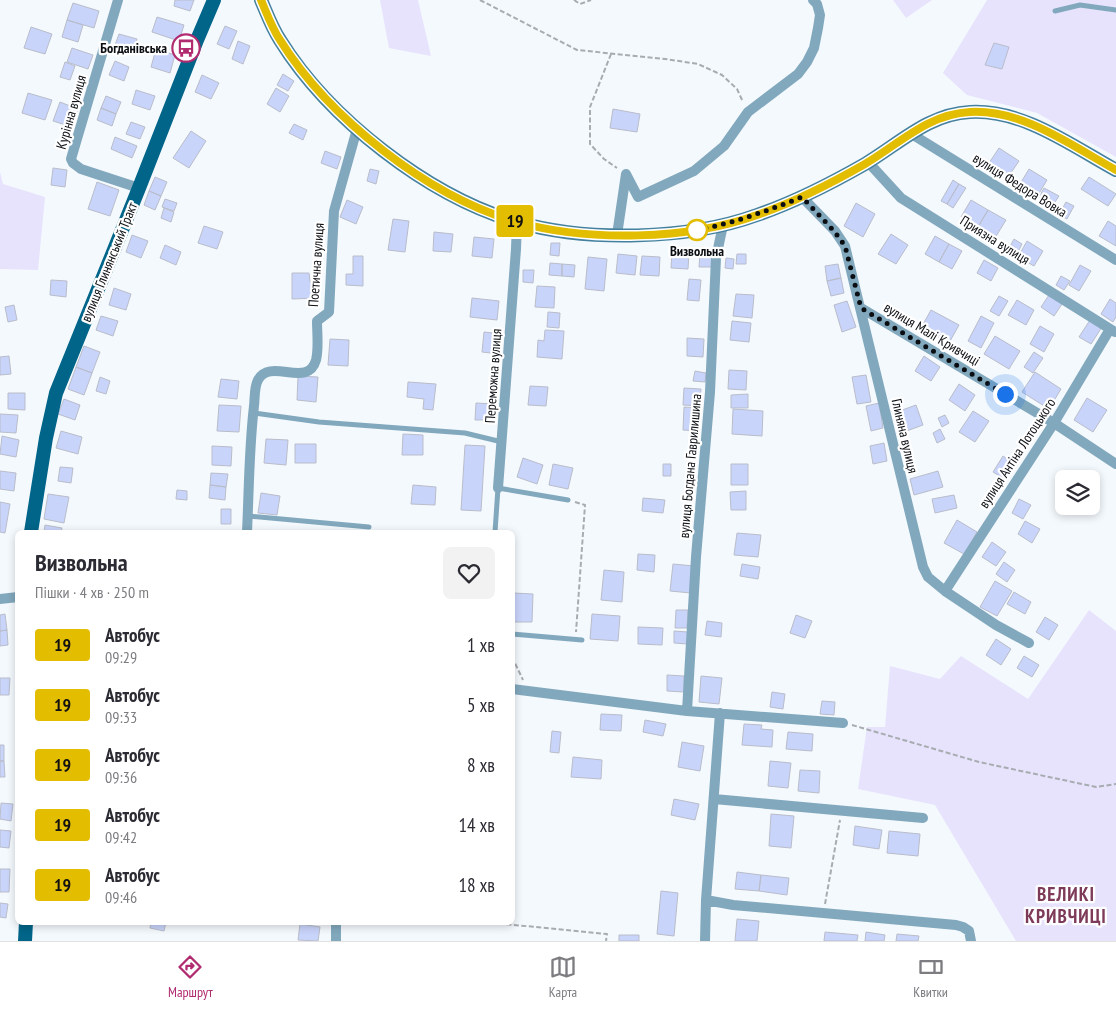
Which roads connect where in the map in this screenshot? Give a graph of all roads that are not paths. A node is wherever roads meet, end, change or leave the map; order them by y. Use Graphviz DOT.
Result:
graph roads {
  1 [pos="118,0"];
  2 [pos="214,0"];
  3 [pos="261,0"];
  4 [pos="814,0"];
  5 [pos="1116,10"];
  6 [pos="1055,11"];
  7 [pos="357,128"];
  8 [pos="910,133"];
  9 [pos="868,162"];
  10 [pos="1116,170"];
  11 [pos="139,188"];
  12 [pos="802,197"];
  13 [pos="517,222"];
  14 [pos="723,225"];
  15 [pos="617,235"];
  16 [pos="1116,260"];
  17 [pos="861,308"];
  18 [pos="1113,331"];
  19 [pos="253,413"];
  20 [pos="1054,423"];
  21 [pos="502,442"];
  22 [pos="1116,464"];
  23 [pos="498,488"];
  24 [pos="568,500"];
  25 [pos="248,516"];
  26 [pos="369,527"];
  27 [pos="31,530"];
  28 [pos="247,530"];
  29 [pos="495,530"];
  30 [pos="945,591"];
  31 [pos="15,597"];
  32 [pos="0,599"];
  33 [pos="515,634"];
  34 [pos="582,640"];
  35 [pos="1029,643"];
  36 [pos="515,689"];
  37 [pos="687,711"];
  38 [pos="720,713"];
  39 [pos="843,723"];
  40 [pos="714,799"];
  41 [pos="923,818"];
  42 [pos="706,900"];
  43 [pos="26,925"];
  44 [pos="336,925"];
  45 [pos="27,941"];
  46 [pos="336,941"];
  47 [pos="704,941"];
  48 [pos="971,941"];
  1 -- 11 [label="street, Курінна вулиця"];
  2 -- 11 [label="main road, вулиця Глинянський Тракт"];
  3 -- 7 [label="main road"];
  4 -- 15 [label="street"];
  5 -- 6 [label="lane"];
  7 -- 13 [label="main road"];
  7 -- 19 [label="street, Поетична вулиця"];
  8 -- 9 [label="main road"];
  8 -- 10 [label="main road"];
  8 -- 16 [label="street, вулиця Федора Вовка"];
  9 -- 12 [label="main road"];
  9 -- 18 [label="street, Приязна вулиця"];
  11 -- 27 [label="main road, вулиця Глинянський Тракт"];
  12 -- 14 [label="main road"];
  12 -- 17 [label="street, Глиняна вулиця"];
  13 -- 15 [label="main road"];
  13 -- 21 [label="street, Переможна вулиця"];
  14 -- 15 [label="main road"];
  14 -- 37 [label="street, вулиця Богдана Гаврилишина"];
  17 -- 20 [label="street, вулиця Малі Кривчиці"];
  17 -- 30 [label="street, Глиняна вулиця"];
  18 -- 20 [label="street, вулиця Антіна Лотоцького"];
  19 -- 21 [label="lane"];
  19 -- 25 [label="street, Поетична вулиця"];
  20 -- 22 [label="street, вулиця Малі Кривчиці"];
  20 -- 30 [label="street, вулиця Антіна Лотоцького"];
  21 -- 23 [label="street, Переможна вулиця"];
  23 -- 24 [label="lane"];
  23 -- 29 [label="lane, Переможна вулиця"];
  25 -- 26 [label="lane"];
  25 -- 28 [label="street, Поетична вулиця"];
  30 -- 35 [label="street, Глиняна вулиця"];
  31 -- 32 [label="street"];
  33 -- 34 [label="lane"];
  36 -- 37 [label="street"];
  37 -- 38 [label="street"];
  38 -- 39 [label="street"];
  38 -- 40 [label="street"];
  40 -- 41 [label="street"];
  40 -- 42 [label="street"];
  42 -- 47 [label="street"];
  42 -- 48 [label="street"];
  43 -- 45 [label="main road"];
  44 -- 46 [label="street"];
}
